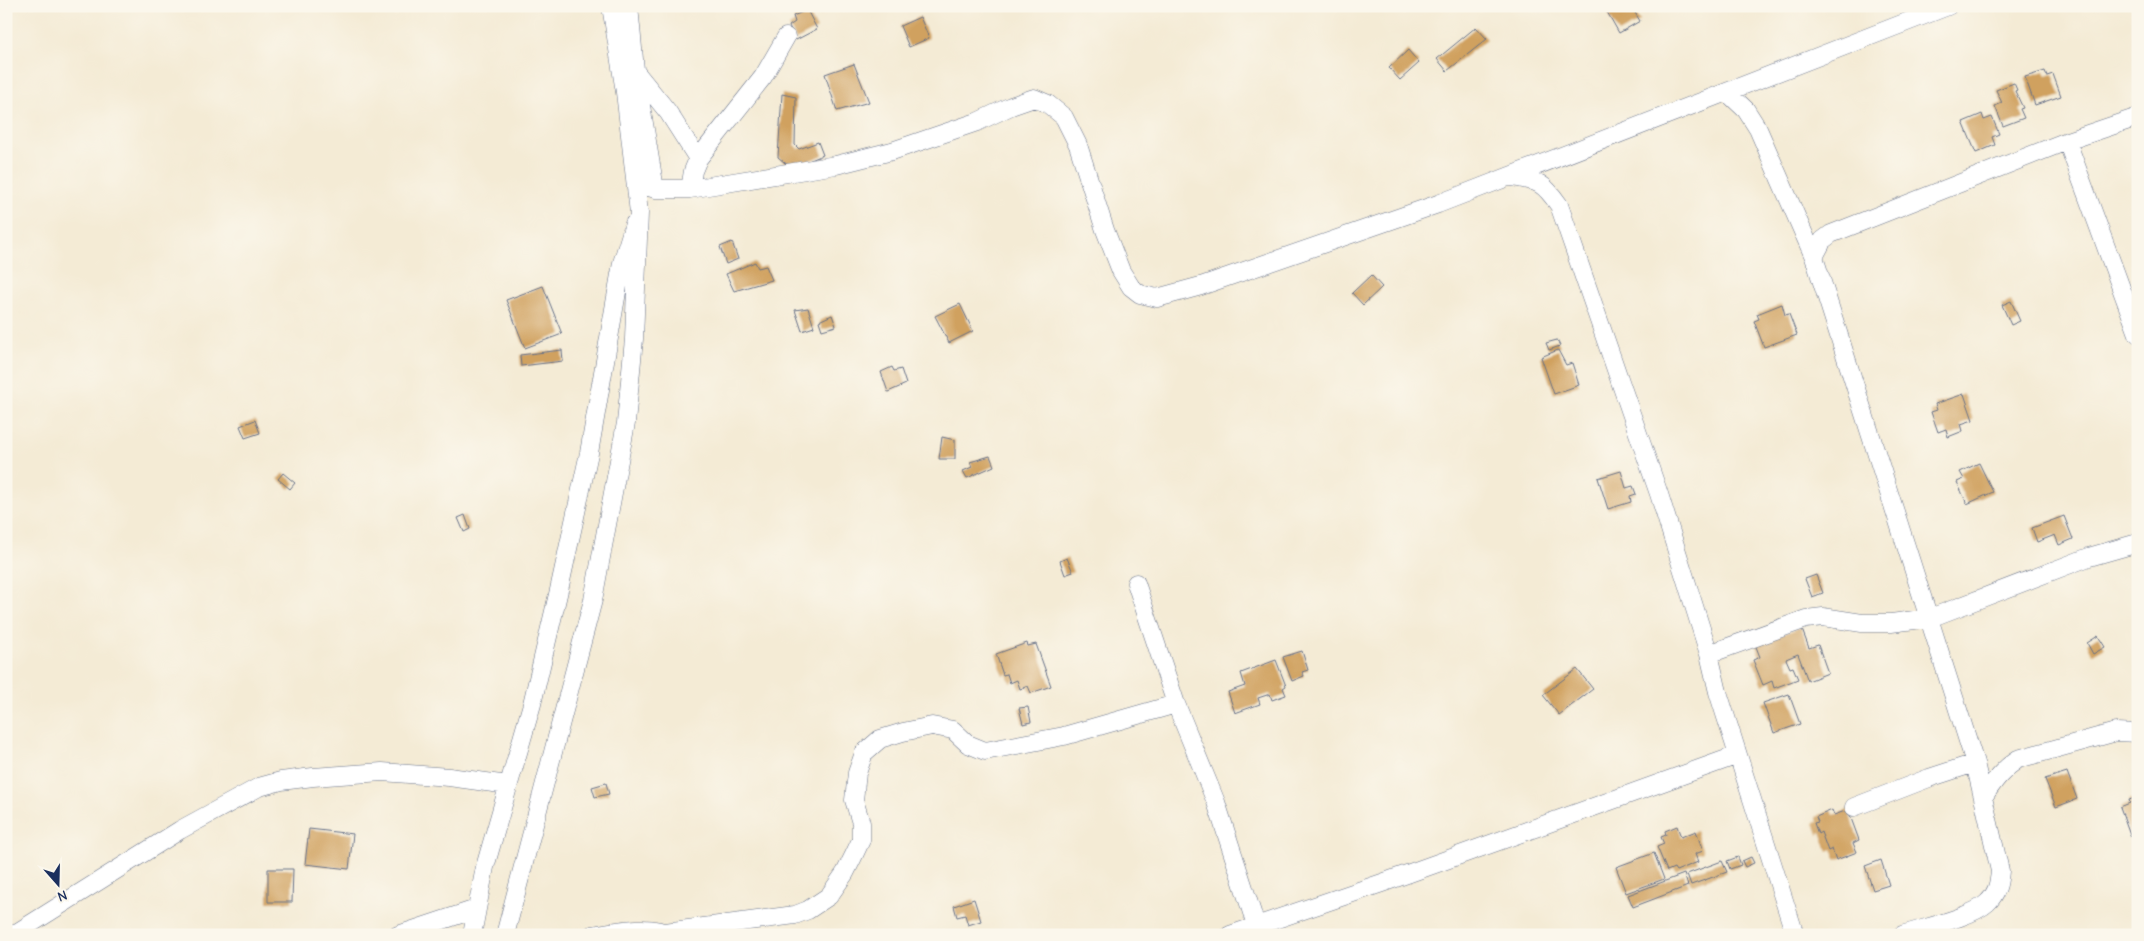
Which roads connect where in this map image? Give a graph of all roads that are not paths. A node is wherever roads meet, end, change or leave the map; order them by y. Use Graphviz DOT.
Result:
graph roads {
  1 [pos="611,6"];
  2 [pos="629,6"];
  3 [pos="1948,6"];
  4 [pos="786,37"];
  5 [pos="619,58"];
  6 [pos="635,70"];
  7 [pos="1727,92"];
  8 [pos="2138,117"];
  9 [pos="2067,141"];
  10 [pos="698,158"];
  11 [pos="1512,176"];
  12 [pos="636,183"];
  13 [pos="655,189"];
  14 [pos="690,189"];
  15 [pos="639,213"];
  16 [pos="1814,257"];
  17 [pos="2138,334"];
  18 [pos="2138,543"];
  19 [pos="1136,583"];
  20 [pos="1930,618"];
  21 [pos="1709,654"];
  22 [pos="1176,704"];
  23 [pos="2138,733"];
  24 [pos="1738,755"];
  25 [pos="1975,763"];
  26 [pos="508,785"];
  27 [pos="1984,796"];
  28 [pos="1854,807"];
  29 [pos="476,909"];
  30 [pos="1256,925"];
  31 [pos="667,933"];
  32 [pos="13,935"];
  33 [pos="398,935"];
  34 [pos="472,935"];
  35 [pos="506,935"];
  36 [pos="592,935"];
  37 [pos="1230,935"];
  38 [pos="1796,935"];
  39 [pos="1902,935"];
  1 -- 5 [label="street"];
  2 -- 6 [label="street"];
  3 -- 7 [label="street"];
  4 -- 10 [label="street"];
  5 -- 6 [label="street"];
  5 -- 12 [label="street"];
  6 -- 10 [label="street"];
  6 -- 13 [label="street"];
  7 -- 11 [label="street"];
  7 -- 16 [label="street"];
  8 -- 9 [label="street"];
  9 -- 16 [label="street"];
  9 -- 17 [label="street"];
  10 -- 14 [label="street"];
  11 -- 14 [label="street"];
  11 -- 21 [label="street"];
  12 -- 13 [label="street"];
  12 -- 15 [label="street"];
  13 -- 14 [label="street"];
  15 -- 26 [label="street"];
  15 -- 35 [label="street"];
  16 -- 20 [label="street"];
  18 -- 20 [label="street"];
  19 -- 22 [label="street"];
  20 -- 21 [label="street"];
  20 -- 25 [label="street"];
  21 -- 24 [label="street"];
  22 -- 30 [label="street"];
  22 -- 31 [label="street"];
  23 -- 27 [label="street"];
  24 -- 30 [label="street"];
  24 -- 38 [label="street"];
  25 -- 27 [label="street"];
  25 -- 28 [label="street"];
  26 -- 29 [label="street"];
  26 -- 32 [label="street"];
  27 -- 39 [label="street"];
  29 -- 33 [label="street"];
  29 -- 34 [label="street"];
  30 -- 37 [label="street"];
  31 -- 36 [label="street"];
}
